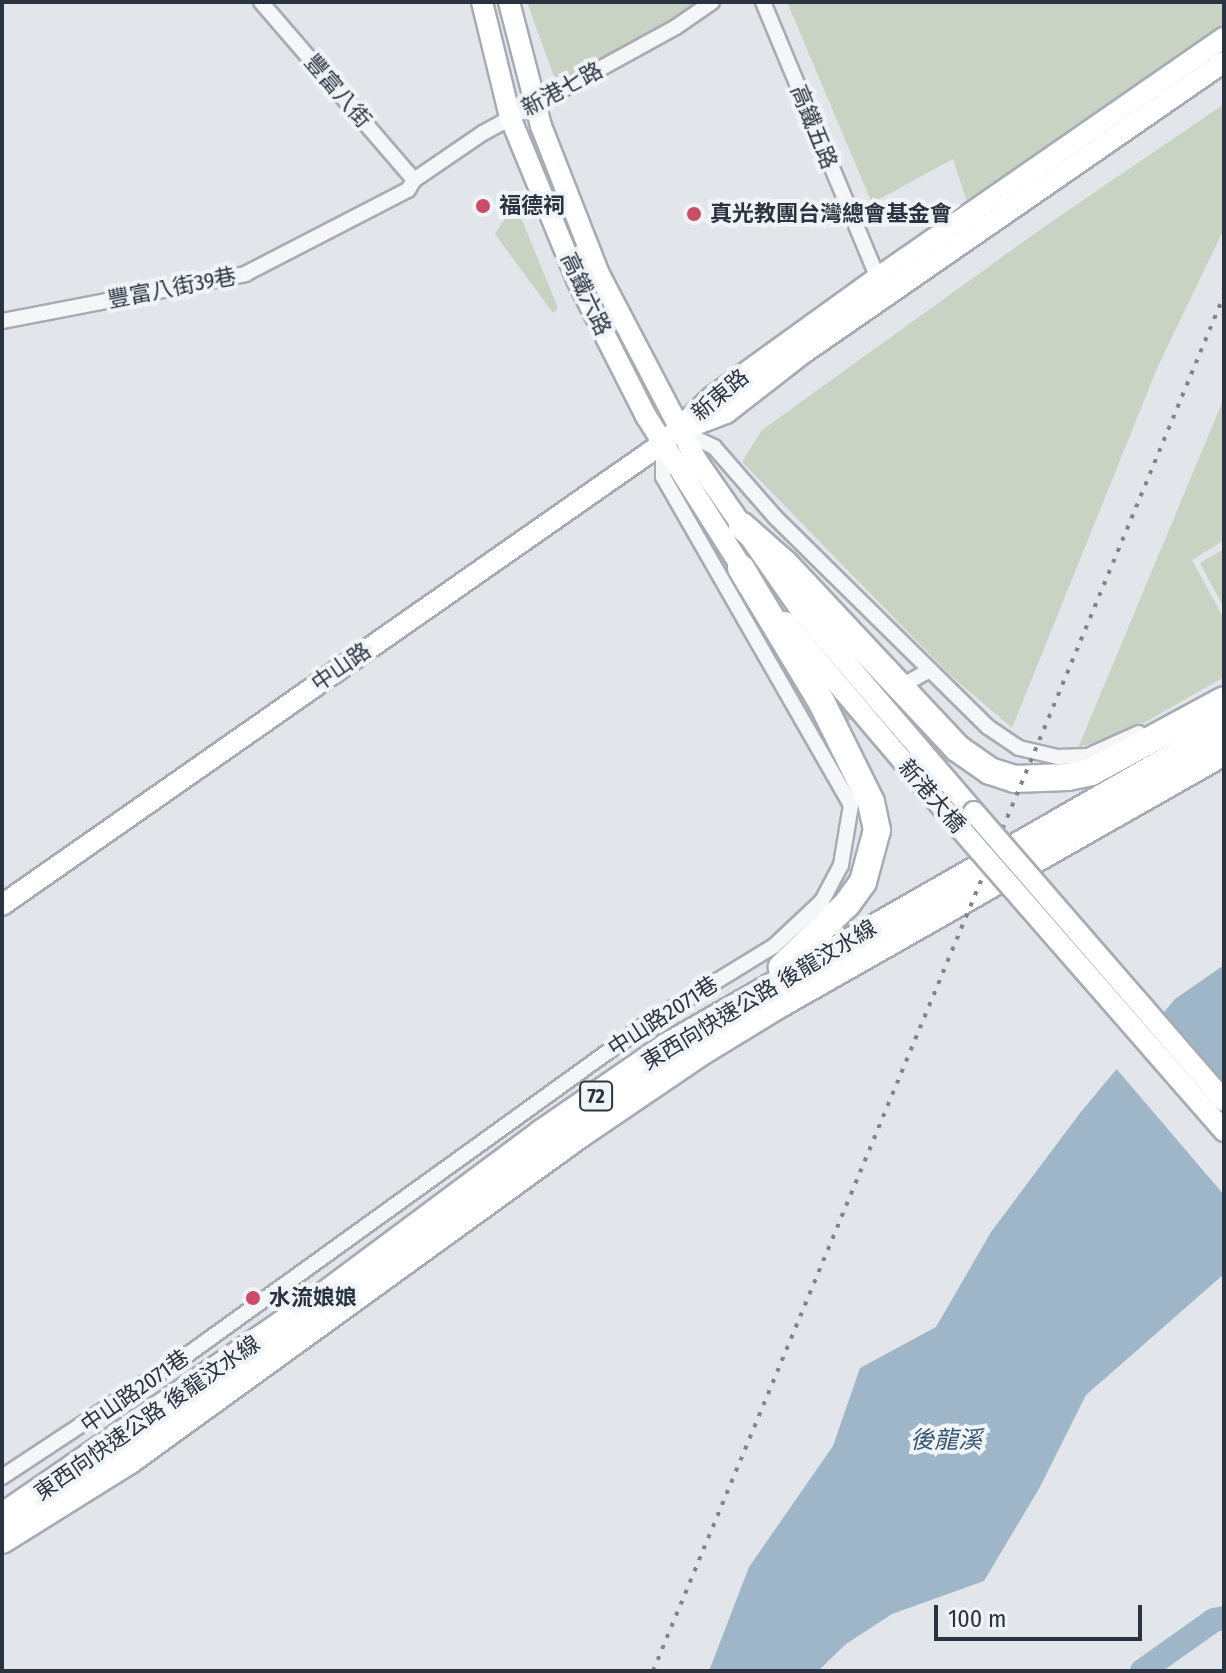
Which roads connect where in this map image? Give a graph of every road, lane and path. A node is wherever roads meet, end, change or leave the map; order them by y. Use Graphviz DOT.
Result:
graph roads {
  1 [pos="261,2"];
  2 [pos="482,2"];
  3 [pos="509,2"];
  4 [pos="712,2"];
  5 [pos="763,2"];
  6 [pos="1224,38"];
  7 [pos="1224,62"];
  8 [pos="535,104"];
  9 [pos="510,117"];
  10 [pos="414,180"];
  11 [pos="881,287"];
  12 [pos="2,321"];
  13 [pos="671,437"];
  14 [pos="742,526"];
  15 [pos="741,568"];
  16 [pos="930,670"];
  17 [pos="903,685"];
  18 [pos="1224,687"];
  19 [pos="1224,700"];
  20 [pos="1224,728"];
  21 [pos="1224,752"];
  22 [pos="2,905"];
  23 [pos="754,994"];
  24 [pos="1224,1101"];
  25 [pos="1224,1131"];
  26 [pos="2,1477"];
  27 [pos="2,1517"];
  28 [pos="2,1540"];
  1 -- 10 [label="street, 豐富八街"];
  2 -- 9 [label="street, 高鐵六路"];
  3 -- 8 [label="street, 高鐵六路"];
  4 -- 8 [label="street, 新港七路"];
  5 -- 11 [label="street, 高鐵五路"];
  6 -- 11 [label="street, 新東路"];
  7 -- 11 [label="street, 新東路"];
  8 -- 9 [label="street, 新港七路"];
  8 -- 13 [label="street, 高鐵六路"];
  9 -- 10 [label="street, 新港七路"];
  9 -- 13 [label="street, 高鐵六路"];
  10 -- 12 [label="street, 豐富八街39巷"];
  11 -- 13 [label="street, 新東路"];
  13 -- 14 [label="street, 新港大橋"];
  13 -- 15 [label="street, 新港大橋"];
  13 -- 16 [label="street"];
  13 -- 22 [label="street, 中山路"];
  13 -- 26 [label="street, 中山路2071巷"];
  14 -- 19 [label="highway"];
  14 -- 24 [label="street, 新港大橋, bridge"];
  15 -- 23 [label="highway"];
  15 -- 25 [label="street, 新港大橋, bridge"];
  16 -- 17 [label="street"];
  16 -- 18 [label="street"];
  20 -- 23 [label="highway, 東西向快速公路 後龍汶水線 / 72"];
  21 -- 28 [label="highway, 東西向快速公路 後龍汶水線 / 72"];
  23 -- 27 [label="highway, 東西向快速公路 後龍汶水線 / 72"];
}
